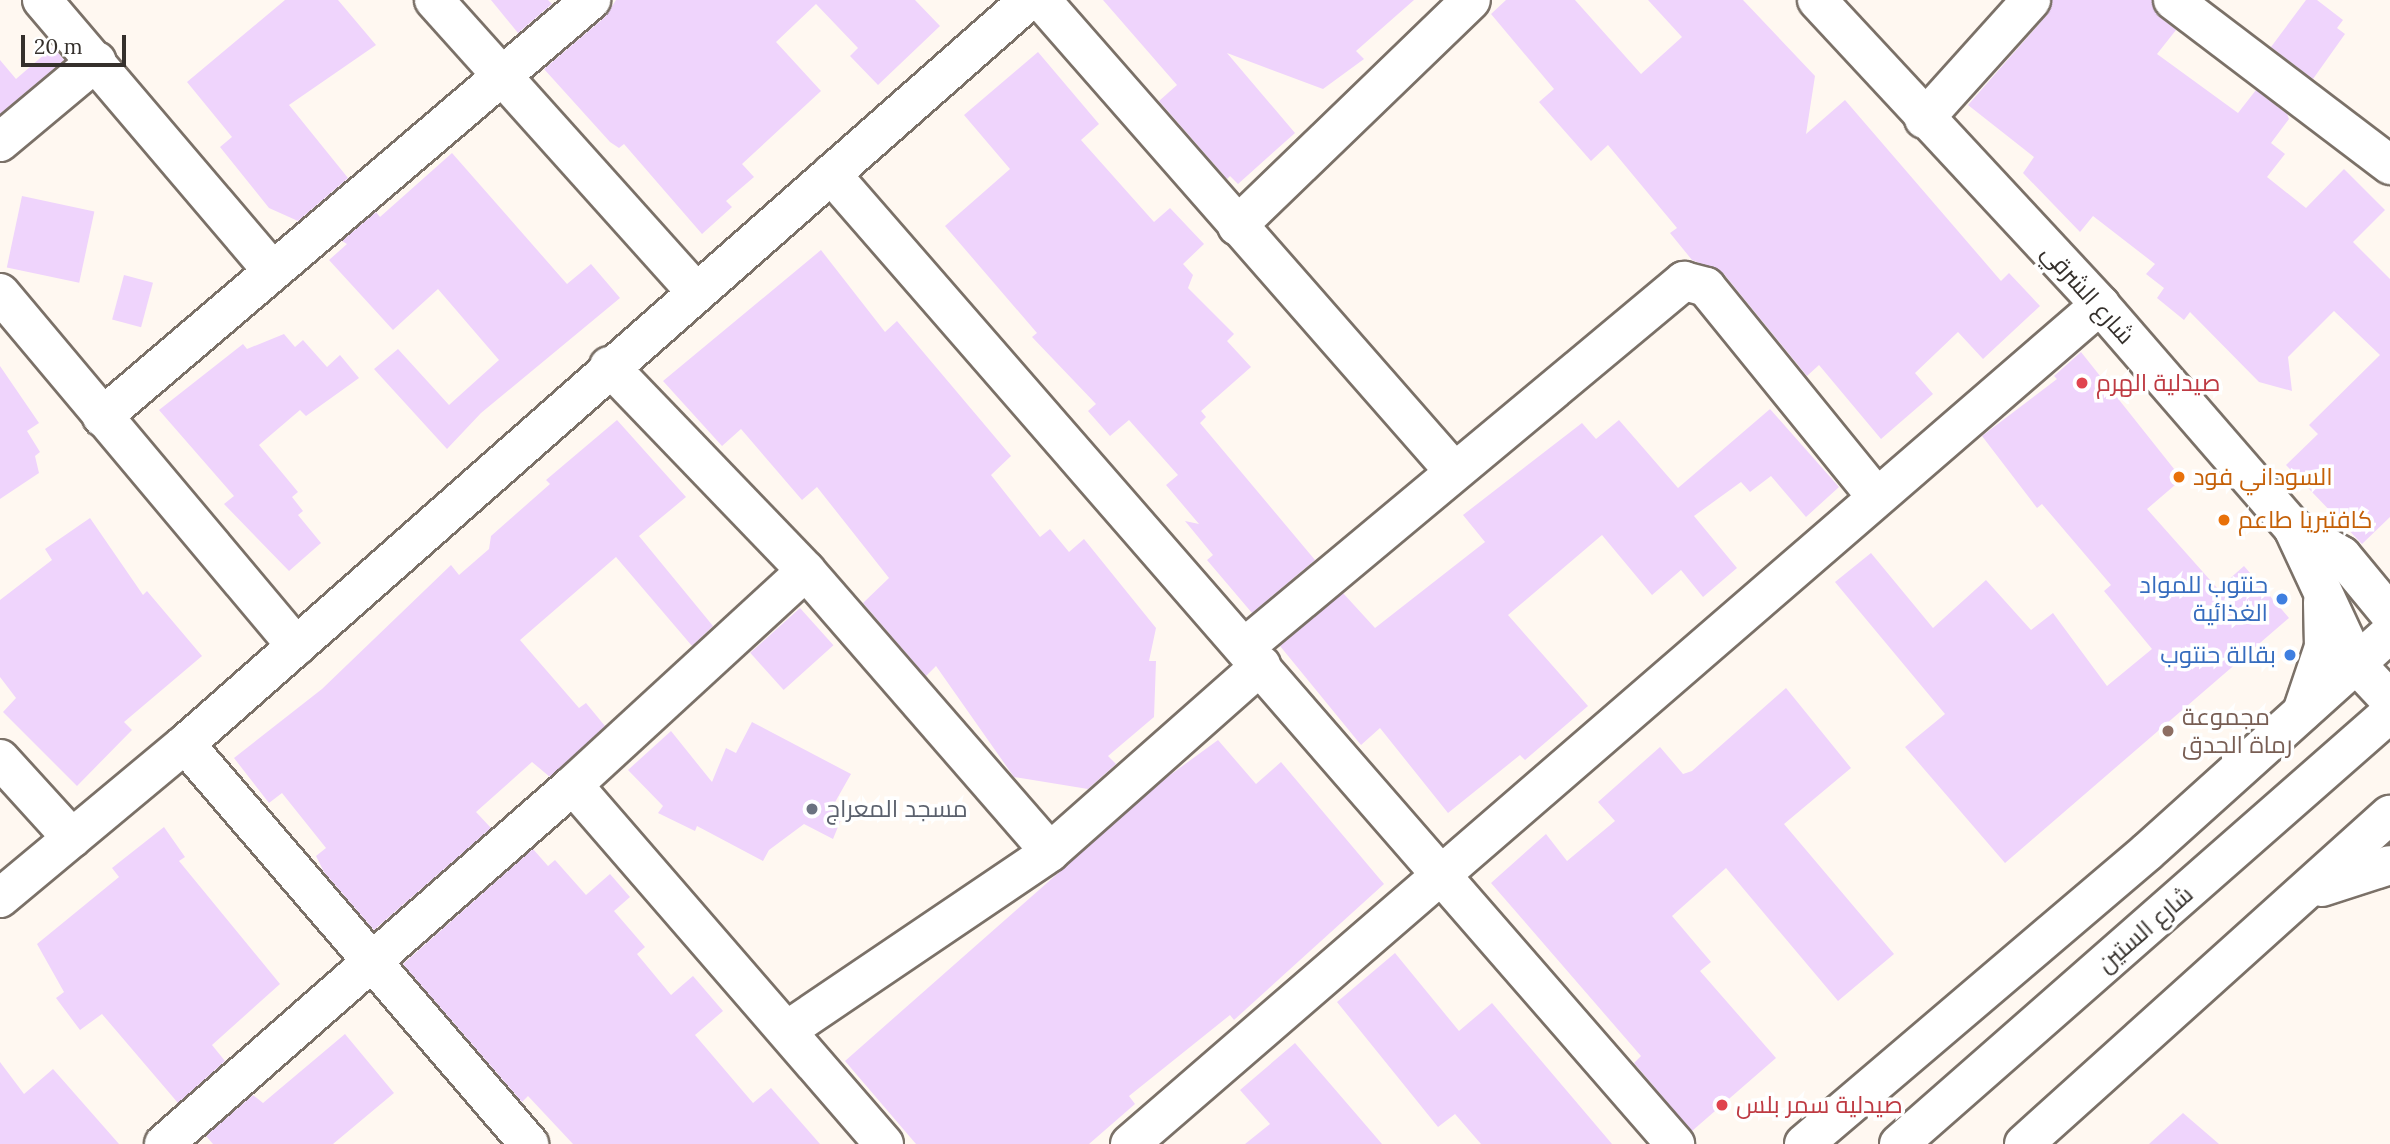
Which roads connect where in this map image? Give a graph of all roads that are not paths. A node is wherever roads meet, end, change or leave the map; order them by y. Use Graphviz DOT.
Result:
graph roads {
  1 [pos="42,0"];
  2 [pos="434,0"];
  3 [pos="591,0"];
  4 [pos="1029,0"];
  5 [pos="1041,0"];
  6 [pos="1471,0"];
  7 [pos="1817,0"];
  8 [pos="2031,0"];
  9 [pos="2173,0"];
  10 [pos="97,61"];
  11 [pos="499,74"];
  12 [pos="1924,119"];
  13 [pos="0,142"];
  14 [pos="2390,165"];
  15 [pos="831,174"];
  16 [pos="1237,226"];
  17 [pos="272,270"];
  18 [pos="694,290"];
  19 [pos="0,293"];
  20 [pos="2100,305"];
  21 [pos="609,366"];
  22 [pos="102,417"];
  23 [pos="1453,470"];
  24 [pos="1876,496"];
  25 [pos="2293,528"];
  26 [pos="2342,556"];
  27 [pos="806,571"];
  28 [pos="2390,577"];
  29 [pos="2322,589"];
  30 [pos="2390,614"];
  31 [pos="2390,633"];
  32 [pos="296,646"];
  33 [pos="1253,656"];
  34 [pos="2357,664"];
  35 [pos="2390,701"];
  36 [pos="2390,713"];
  37 [pos="2302,714"];
  38 [pos="185,744"];
  39 [pos="0,759"];
  40 [pos="573,785"];
  41 [pos="2390,815"];
  42 [pos="72,838"];
  43 [pos="1050,852"];
  44 [pos="2390,865"];
  45 [pos="1437,876"];
  46 [pos="0,898"];
  47 [pos="2298,899"];
  48 [pos="370,961"];
  49 [pos="789,1030"];
  50 [pos="164,1144"];
  51 [pos="529,1144"];
  52 [pos="884,1144"];
  53 [pos="1130,1144"];
  54 [pos="1675,1144"];
  55 [pos="1804,1144"];
  56 [pos="1899,1144"];
  57 [pos="2024,1144"];
  1 -- 10 [label="street"];
  2 -- 11 [label="street"];
  3 -- 11 [label="street"];
  4 -- 15 [label="street"];
  5 -- 16 [label="street"];
  6 -- 16 [label="street"];
  7 -- 12 [label="street, شارع الشرقي"];
  8 -- 12 [label="street"];
  9 -- 14 [label="street"];
  10 -- 13 [label="street"];
  10 -- 17 [label="street"];
  11 -- 17 [label="street"];
  11 -- 18 [label="street"];
  12 -- 20 [label="street, شارع الشرقي"];
  15 -- 18 [label="street"];
  15 -- 33 [label="street"];
  16 -- 23 [label="street"];
  17 -- 22 [label="street"];
  18 -- 21 [label="street"];
  19 -- 22 [label="street"];
  20 -- 24 [label="street"];
  20 -- 25 [label="street, شارع الشرقي"];
  21 -- 27 [label="street"];
  21 -- 32 [label="street"];
  22 -- 32 [label="street"];
  23 -- 24 [label="street"];
  23 -- 33 [label="street"];
  24 -- 45 [label="street"];
  25 -- 26 [label="street, شارع الشرقي"];
  25 -- 29 [label="street"];
  26 -- 28 [label="street"];
  26 -- 30 [label="street, شارع الشرقي"];
  27 -- 40 [label="street"];
  27 -- 43 [label="street"];
  29 -- 34 [label="street"];
  29 -- 37 [label="street"];
  31 -- 34 [label="street"];
  32 -- 38 [label="street"];
  33 -- 43 [label="street"];
  33 -- 45 [label="street"];
  34 -- 35 [label="street"];
  34 -- 37 [label="street"];
  36 -- 56 [label="street, شارع الستين"];
  37 -- 55 [label="street"];
  38 -- 42 [label="street"];
  38 -- 48 [label="street"];
  39 -- 42 [label="street"];
  40 -- 48 [label="street"];
  40 -- 49 [label="street"];
  41 -- 47 [label="street"];
  42 -- 46 [label="street"];
  43 -- 49 [label="street"];
  44 -- 47 [label="street"];
  45 -- 53 [label="street"];
  45 -- 54 [label="street"];
  47 -- 57 [label="street"];
  48 -- 50 [label="street"];
  48 -- 51 [label="street"];
  49 -- 52 [label="street"];
}
